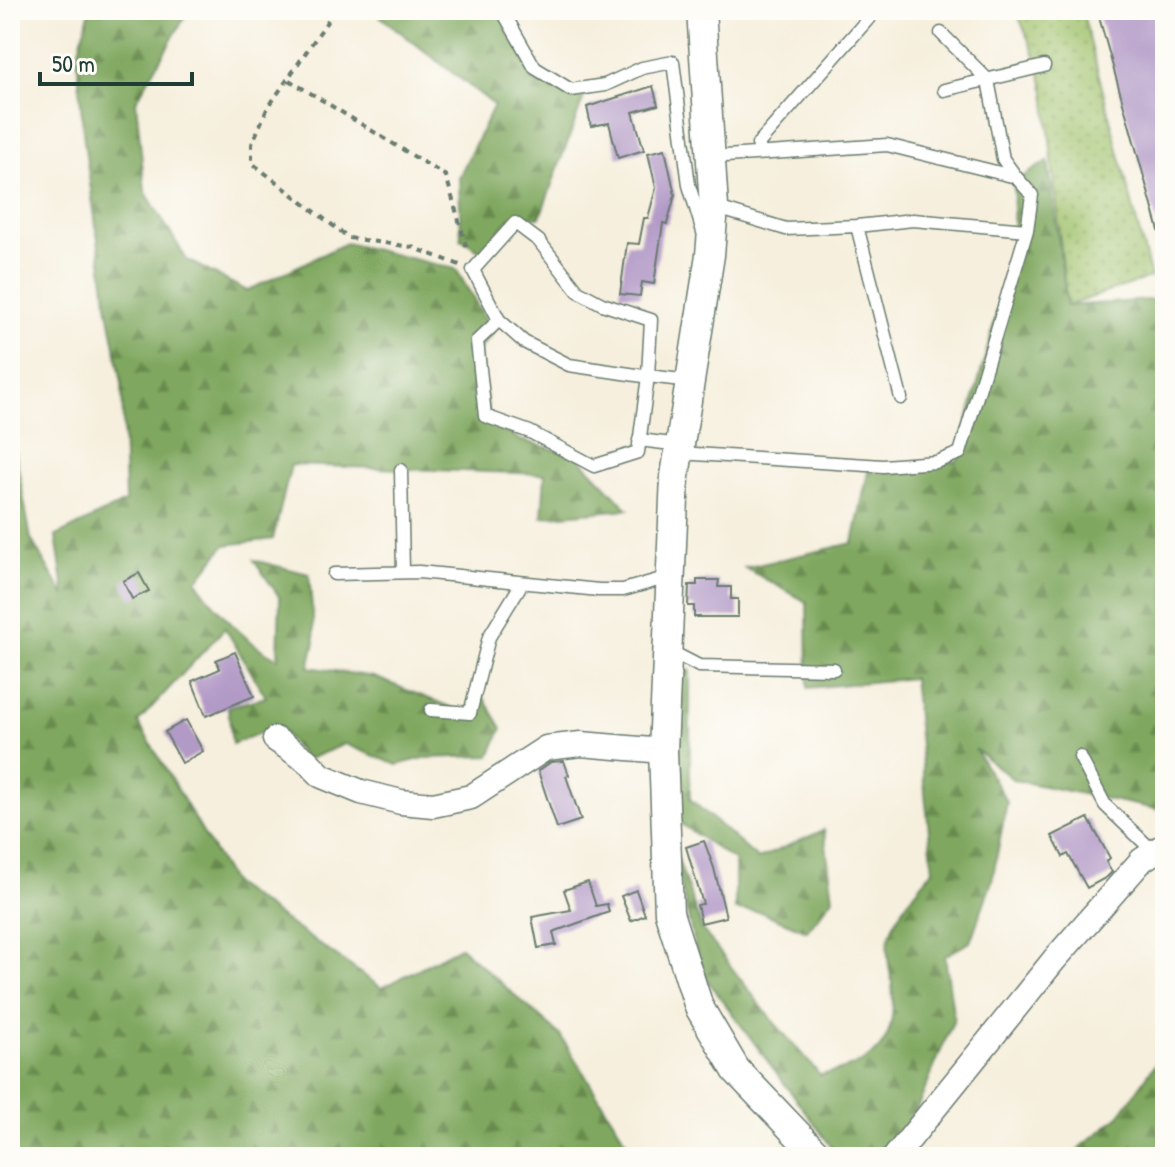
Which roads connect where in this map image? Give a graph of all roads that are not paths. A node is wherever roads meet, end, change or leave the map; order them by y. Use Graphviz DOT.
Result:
graph roads {
  1 [pos="502,10"];
  2 [pos="701,10"];
  3 [pos="876,10"];
  4 [pos="941,33"];
  5 [pos="1044,66"];
  6 [pos="988,80"];
  7 [pos="944,90"];
  8 [pos="761,153"];
  9 [pos="711,157"];
  10 [pos="1016,177"];
  11 [pos="714,207"];
  12 [pos="857,226"];
  13 [pos="1027,230"];
  14 [pos="710,255"];
  15 [pos="499,320"];
  16 [pos="648,376"];
  17 [pos="690,381"];
  18 [pos="901,398"];
  19 [pos="639,440"];
  20 [pos="679,449"];
  21 [pos="401,470"];
  22 [pos="403,572"];
  23 [pos="334,574"];
  24 [pos="672,576"];
  25 [pos="522,583"];
  26 [pos="668,650"];
  27 [pos="834,669"];
  28 [pos="431,710"];
  29 [pos="275,739"];
  30 [pos="663,751"];
  31 [pos="1080,757"];
  32 [pos="1160,848"];
  33 [pos="819,1157"];
  34 [pos="895,1157"];
  1 -- 14 [label="lane"];
  2 -- 9 [label="street"];
  3 -- 8 [label="lane"];
  4 -- 6 [label="lane"];
  5 -- 6 [label="lane"];
  6 -- 7 [label="lane"];
  6 -- 10 [label="lane"];
  8 -- 9 [label="lane"];
  8 -- 10 [label="lane"];
  9 -- 11 [label="street"];
  10 -- 13 [label="lane"];
  11 -- 12 [label="lane"];
  11 -- 14 [label="street"];
  12 -- 13 [label="lane"];
  12 -- 18 [label="lane"];
  13 -- 20 [label="lane"];
  14 -- 17 [label="street"];
  15 -- 16 [label="lane"];
  15 -- 16 [label="lane"];
  15 -- 19 [label="lane"];
  16 -- 17 [label="lane"];
  16 -- 19 [label="lane"];
  17 -- 20 [label="street"];
  19 -- 20 [label="lane"];
  20 -- 24 [label="street"];
  21 -- 22 [label="lane"];
  22 -- 23 [label="lane"];
  22 -- 25 [label="lane"];
  24 -- 25 [label="lane"];
  24 -- 26 [label="street"];
  25 -- 28 [label="lane"];
  26 -- 27 [label="lane"];
  26 -- 30 [label="street"];
  29 -- 30 [label="street"];
  30 -- 33 [label="street"];
  31 -- 32 [label="lane"];
  32 -- 34 [label="street"];
}
